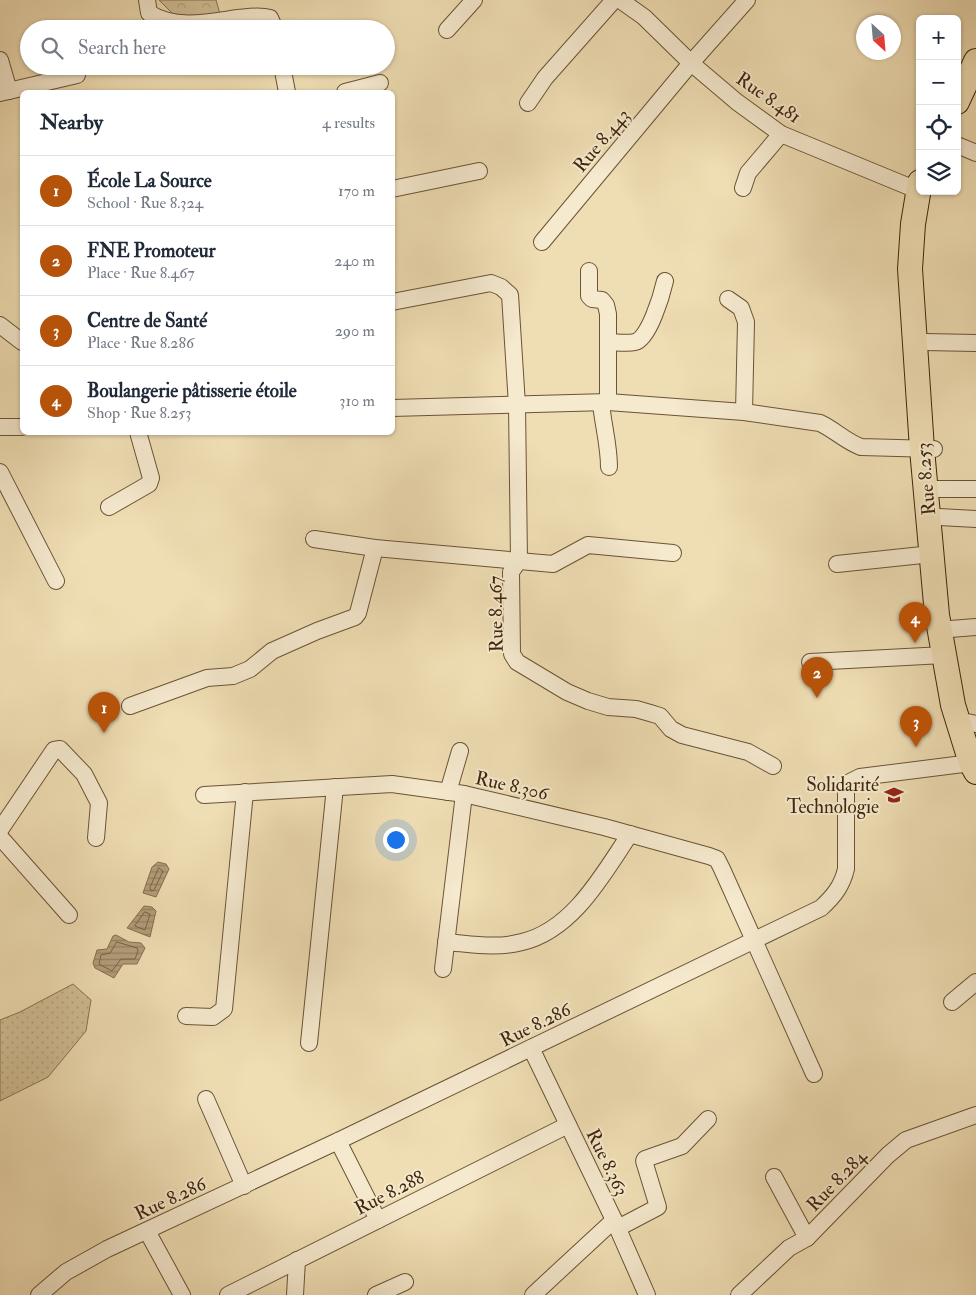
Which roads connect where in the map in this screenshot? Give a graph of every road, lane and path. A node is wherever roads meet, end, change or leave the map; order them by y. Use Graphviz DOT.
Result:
graph roads {
  1 [pos="147,0"];
  2 [pos="474,0"];
  3 [pos="614,0"];
  4 [pos="620,0"];
  5 [pos="747,0"];
  6 [pos="168,20"];
  7 [pos="226,20"];
  8 [pos="271,20"];
  9 [pos="447,30"];
  10 [pos="976,43"];
  11 [pos="0,60"];
  12 [pos="691,63"];
  13 [pos="975,65"];
  14 [pos="77,75"];
  15 [pos="284,75"];
  16 [pos="961,75"];
  17 [pos="380,83"];
  18 [pos="287,90"];
  19 [pos="353,90"];
  20 [pos="4,92"];
  21 [pos="961,94"];
  22 [pos="528,103"];
  23 [pos="781,134"];
  24 [pos="961,147"];
  25 [pos="976,153"];
  26 [pos="479,171"];
  27 [pos="916,185"];
  28 [pos="395,188"];
  29 [pos="742,188"];
  30 [pos="921,195"];
  31 [pos="922,195"];
  32 [pos="542,242"];
  33 [pos="589,271"];
  34 [pos="665,281"];
  35 [pos="728,299"];
  36 [pos="395,301"];
  37 [pos="0,325"];
  38 [pos="20,340"];
  39 [pos="608,342"];
  40 [pos="924,342"];
  41 [pos="976,343"];
  42 [pos="605,402"];
  43 [pos="517,405"];
  44 [pos="395,408"];
  45 [pos="744,412"];
  46 [pos="20,427"];
  47 [pos="0,428"];
  48 [pos="139,435"];
  49 [pos="928,449"];
  50 [pos="609,467"];
  51 [pos="0,472"];
  52 [pos="937,488"];
  53 [pos="976,489"];
  54 [pos="108,507"];
  55 [pos="939,517"];
  56 [pos="976,519"];
  57 [pos="314,539"];
  58 [pos="374,548"];
  59 [pos="673,553"];
  60 [pos="932,554"];
  61 [pos="519,560"];
  62 [pos="837,564"];
  63 [pos="56,582"];
  64 [pos="976,627"];
  65 [pos="950,629"];
  66 [pos="944,655"];
  67 [pos="810,662"];
  68 [pos="130,706"];
  69 [pos="972,723"];
  70 [pos="460,751"];
  71 [pos="974,761"];
  72 [pos="773,766"];
  73 [pos="335,787"];
  74 [pos="245,792"];
  75 [pos="456,793"];
  76 [pos="204,795"];
  77 [pos="0,830"];
  78 [pos="630,834"];
  79 [pos="0,837"];
  80 [pos="96,838"];
  81 [pos="69,915"];
  82 [pos="754,940"];
  83 [pos="446,942"];
  84 [pos="443,969"];
  85 [pos="976,982"];
  86 [pos="952,1002"];
  87 [pos="186,1016"];
  88 [pos="309,1042"];
  89 [pos="532,1048"];
  90 [pos="814,1074"];
  91 [pos="206,1099"];
  92 [pos="976,1115"];
  93 [pos="708,1119"];
  94 [pos="568,1124"];
  95 [pos="338,1141"];
  96 [pos="774,1177"];
  97 [pos="244,1186"];
  98 [pos="378,1220"];
  99 [pos="616,1224"];
  100 [pos="146,1231"];
  101 [pos="807,1238"];
  102 [pos="297,1260"];
  103 [pos="405,1282"];
  104 [pos="39,1295"];
  105 [pos="182,1295"];
  106 [pos="228,1295"];
  107 [pos="295,1295"];
  108 [pos="376,1295"];
  109 [pos="533,1295"];
  110 [pos="648,1295"];
  111 [pos="739,1295"];
  1 -- 6 [label="street"];
  2 -- 9 [label="street"];
  3 -- 22 [label="street"];
  4 -- 12 [label="street, Rue 8.481"];
  5 -- 12 [label="street, Rue 8.443"];
  7 -- 8 [label="street"];
  10 -- 16 [label="highway"];
  11 -- 20 [label="street"];
  12 -- 23 [label="street, Rue 8.481"];
  12 -- 32 [label="street, Rue 8.443"];
  13 -- 21 [label="highway"];
  14 -- 20 [label="street"];
  15 -- 18 [label="street"];
  17 -- 19 [label="street"];
  23 -- 27 [label="street, Rue 8.481"];
  23 -- 29 [label="street"];
  24 -- 25 [label="street"];
  26 -- 28 [label="street"];
  30 -- 49 [label="highway, Rue 8.253"];
  31 -- 40 [label="highway, Rue 8.253"];
  33 -- 39 [label="street"];
  34 -- 39 [label="street"];
  35 -- 45 [label="street"];
  36 -- 43 [label="street, Rue 8.467"];
  37 -- 38 [label="street"];
  39 -- 42 [label="street"];
  40 -- 41 [label="street"];
  40 -- 49 [label="highway, Rue 8.253"];
  42 -- 43 [label="street"];
  42 -- 45 [label="street"];
  42 -- 50 [label="street"];
  43 -- 44 [label="street"];
  43 -- 61 [label="street, Rue 8.467"];
  45 -- 49 [label="street"];
  46 -- 47 [label="street"];
  48 -- 54 [label="street"];
  49 -- 52 [label="highway, Rue 8.253"];
  49 -- 60 [label="highway, Rue 8.253"];
  51 -- 63 [label="street"];
  52 -- 53 [label="street"];
  52 -- 55 [label="highway, Rue 8.253"];
  55 -- 56 [label="street"];
  55 -- 65 [label="highway, Rue 8.253"];
  57 -- 58 [label="street"];
  58 -- 61 [label="street"];
  58 -- 68 [label="street"];
  59 -- 61 [label="street"];
  60 -- 62 [label="street"];
  60 -- 66 [label="highway, Rue 8.253"];
  61 -- 72 [label="street, Rue 8.467"];
  64 -- 65 [label="street"];
  65 -- 69 [label="highway, Rue 8.253"];
  66 -- 67 [label="street"];
  66 -- 71 [label="highway, Rue 8.253"];
  69 -- 71 [label="highway, Rue 8.253"];
  70 -- 75 [label="street"];
  71 -- 82 [label="street, Rue 8.286"];
  73 -- 74 [label="street, Rue 8.306"];
  73 -- 75 [label="street, Rue 8.306"];
  73 -- 88 [label="street"];
  74 -- 76 [label="street, Rue 8.306"];
  74 -- 87 [label="street"];
  75 -- 78 [label="street, Rue 8.306"];
  75 -- 83 [label="street"];
  77 -- 80 [label="street"];
  78 -- 82 [label="street, Rue 8.306"];
  78 -- 83 [label="street"];
  79 -- 81 [label="street"];
  82 -- 89 [label="street, Rue 8.286"];
  82 -- 90 [label="street, Rue 8.306"];
  83 -- 84 [label="street"];
  85 -- 86 [label="street"];
  89 -- 94 [label="street, Rue 8.363"];
  89 -- 95 [label="street, Rue 8.286"];
  91 -- 97 [label="street"];
  92 -- 101 [label="street, Rue 8.284"];
  93 -- 99 [label="street"];
  94 -- 98 [label="street, Rue 8.288"];
  94 -- 99 [label="street, Rue 8.363"];
  95 -- 97 [label="street, Rue 8.286"];
  95 -- 98 [label="street"];
  96 -- 101 [label="street"];
  97 -- 100 [label="street, Rue 8.286"];
  98 -- 102 [label="street, Rue 8.288"];
  99 -- 109 [label="street, Rue 8.363"];
  99 -- 110 [label="street"];
  100 -- 104 [label="street, Rue 8.286"];
  100 -- 105 [label="street"];
  101 -- 111 [label="street, Rue 8.284"];
  102 -- 106 [label="street, Rue 8.288"];
  102 -- 107 [label="street"];
  103 -- 108 [label="street"];
}
